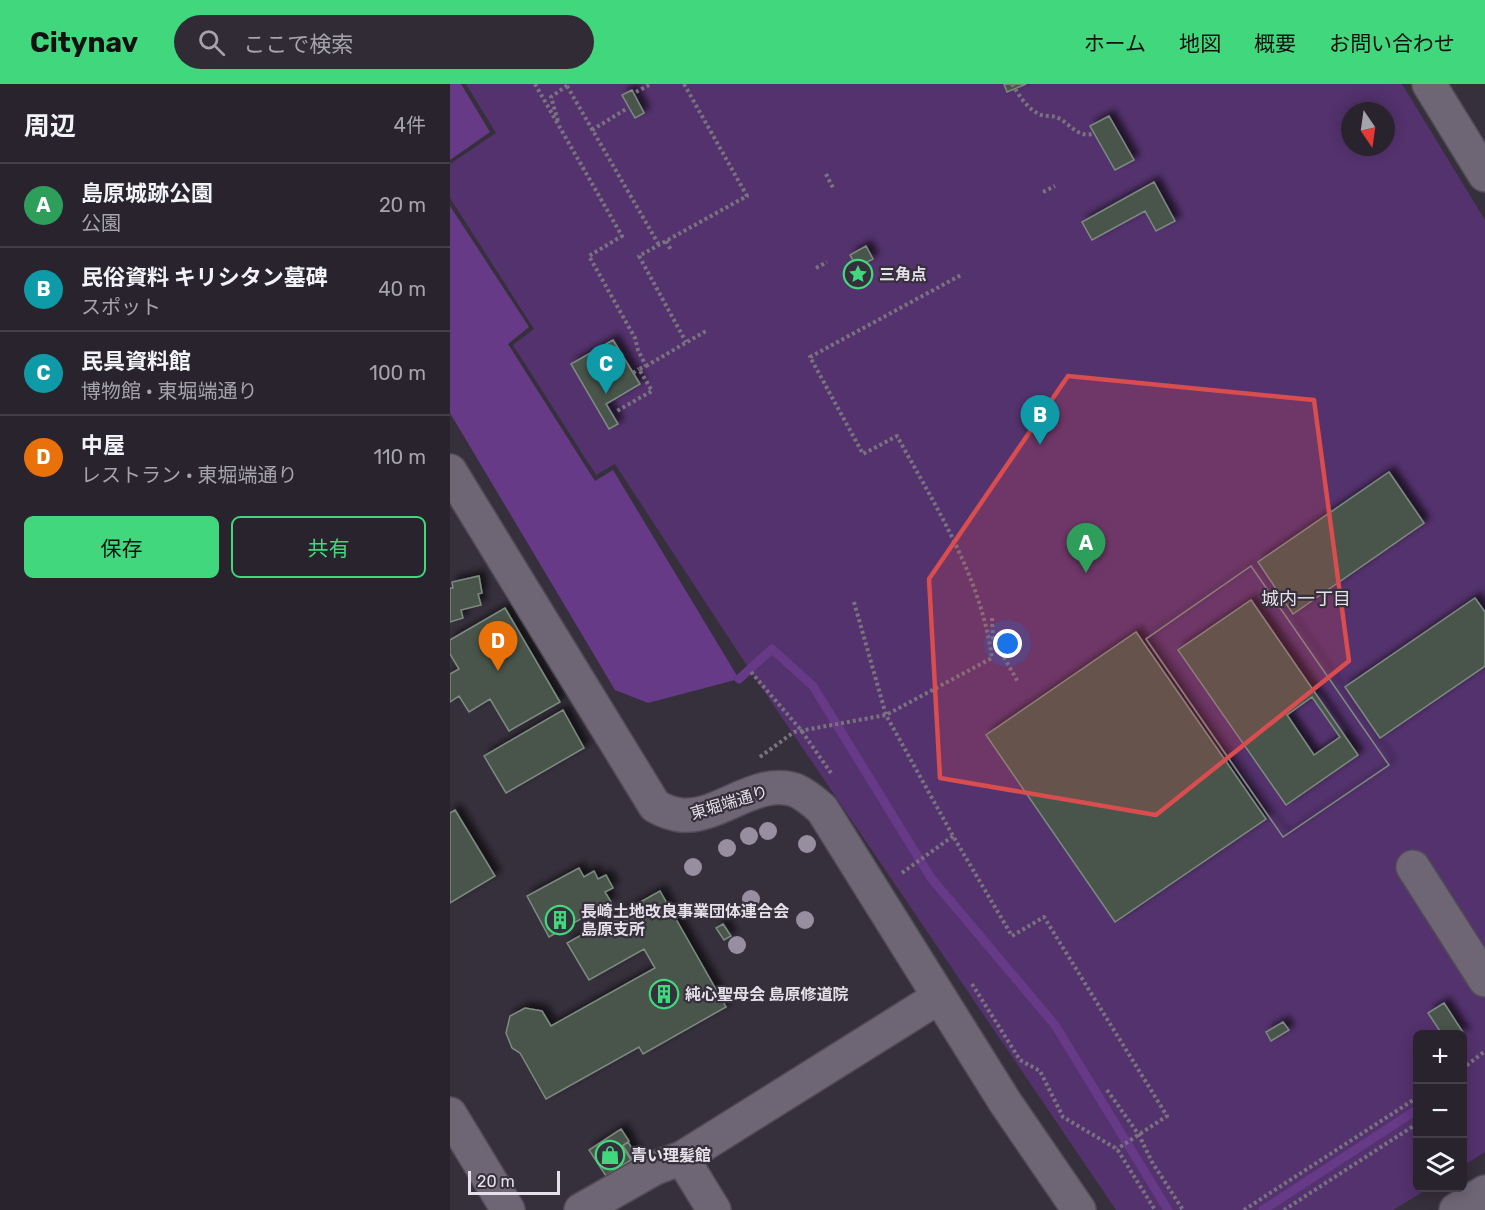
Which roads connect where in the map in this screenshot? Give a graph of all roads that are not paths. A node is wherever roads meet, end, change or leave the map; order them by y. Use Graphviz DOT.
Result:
graph roads {
  1 [pos="1429,84"];
  2 [pos="1485,175"];
  3 [pos="450,471"];
  4 [pos="1413,867"];
  5 [pos="1485,980"];
  6 [pos="939,997"];
  7 [pos="450,1114"];
  8 [pos="682,1158"];
  9 [pos="1485,1192"];
  10 [pos="508,1210"];
  11 [pos="581,1210"];
  12 [pos="714,1210"];
  13 [pos="1079,1210"];
  14 [pos="1456,1210"];
  1 -- 2 [label="street"];
  3 -- 6 [label="street, 東堀端通り"];
  4 -- 5 [label="street"];
  6 -- 8 [label="street"];
  6 -- 13 [label="street, 東堀端通り"];
  7 -- 10 [label="street"];
  8 -- 11 [label="street"];
  8 -- 12 [label="street"];
  9 -- 14 [label="street"];
}
